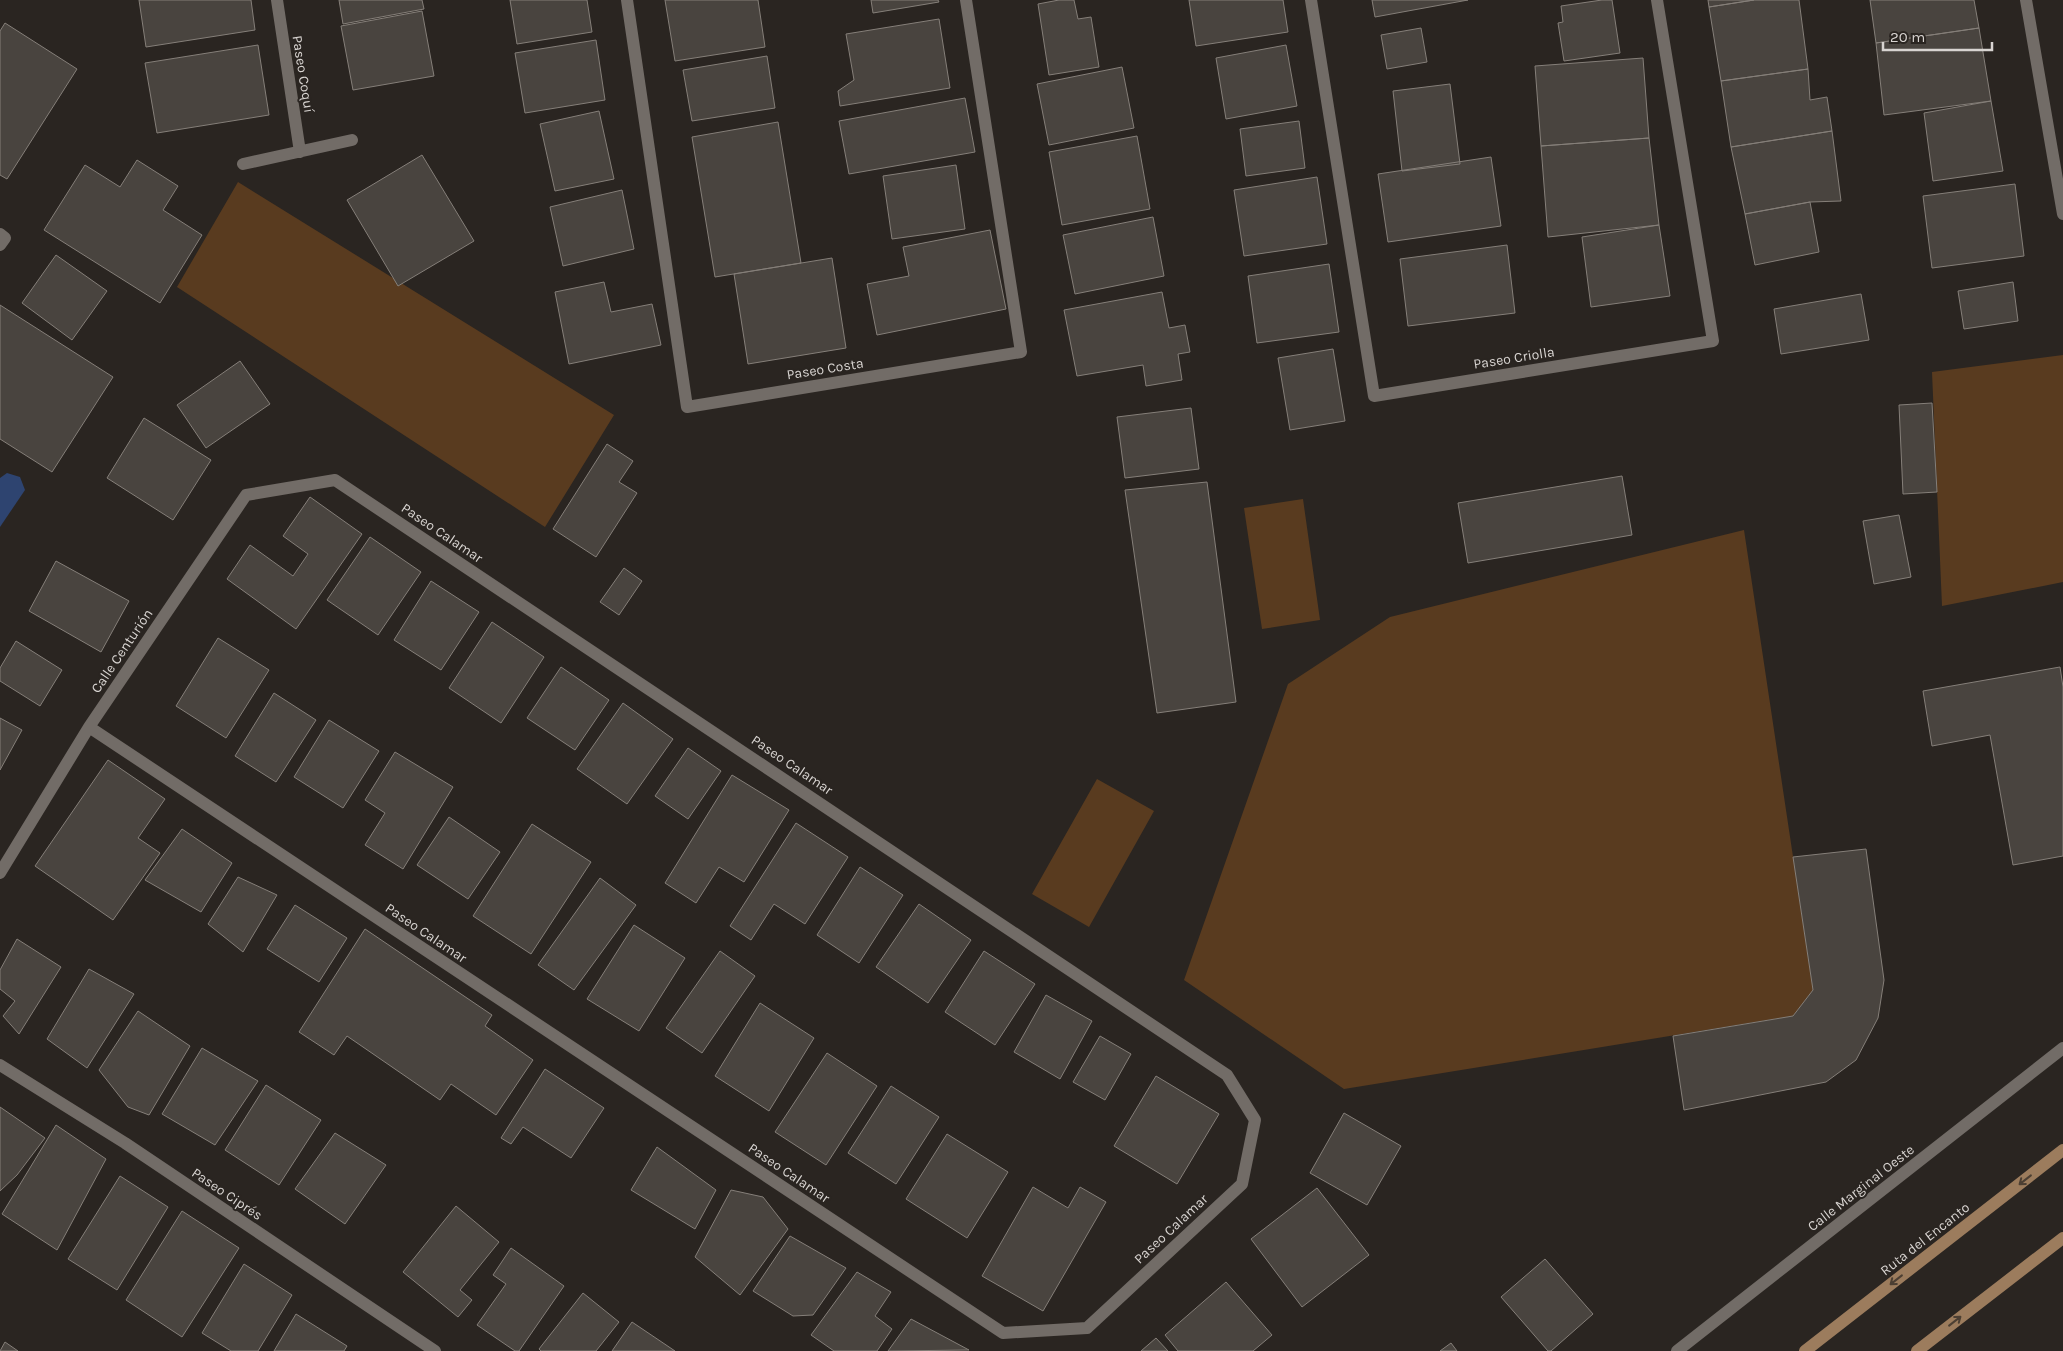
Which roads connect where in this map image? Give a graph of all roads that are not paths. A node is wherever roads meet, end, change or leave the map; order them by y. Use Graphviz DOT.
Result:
graph roads {
  1 [pos="277,0"];
  2 [pos="627,0"];
  3 [pos="966,0"];
  4 [pos="1311,0"];
  5 [pos="1657,0"];
  6 [pos="2026,0"];
  7 [pos="352,140"];
  8 [pos="300,152"];
  9 [pos="243,164"];
  10 [pos="2063,214"];
  11 [pos="0,234"];
  12 [pos="0,245"];
  13 [pos="299,486"];
  14 [pos="89,727"];
  15 [pos="0,873"];
  16 [pos="2063,1048"];
  17 [pos="0,1065"];
  18 [pos="2063,1150"];
  19 [pos="2063,1238"];
  20 [pos="435,1351"];
  21 [pos="1677,1351"];
  22 [pos="1804,1351"];
  23 [pos="1916,1351"];
  1 -- 8 [label="street, Paseo Coquí"];
  2 -- 3 [label="street, Paseo Costa"];
  4 -- 5 [label="street, Paseo Criolla"];
  6 -- 10 [label="street"];
  7 -- 8 [label="street"];
  8 -- 9 [label="street"];
  11 -- 12 [label="street"];
  13 -- 14 [label="street, Calle Centurión"];
  13 -- 14 [label="street, Paseo Calamar"];
  14 -- 15 [label="street, Calle Centurión"];
  16 -- 21 [label="street, Calle Marginal Oeste"];
  17 -- 20 [label="street, Paseo Ciprés"];
  18 -- 22 [label="main road, Ruta del Encanto, one-way"];
  23 -- 19 [label="main road, one-way"];
}
